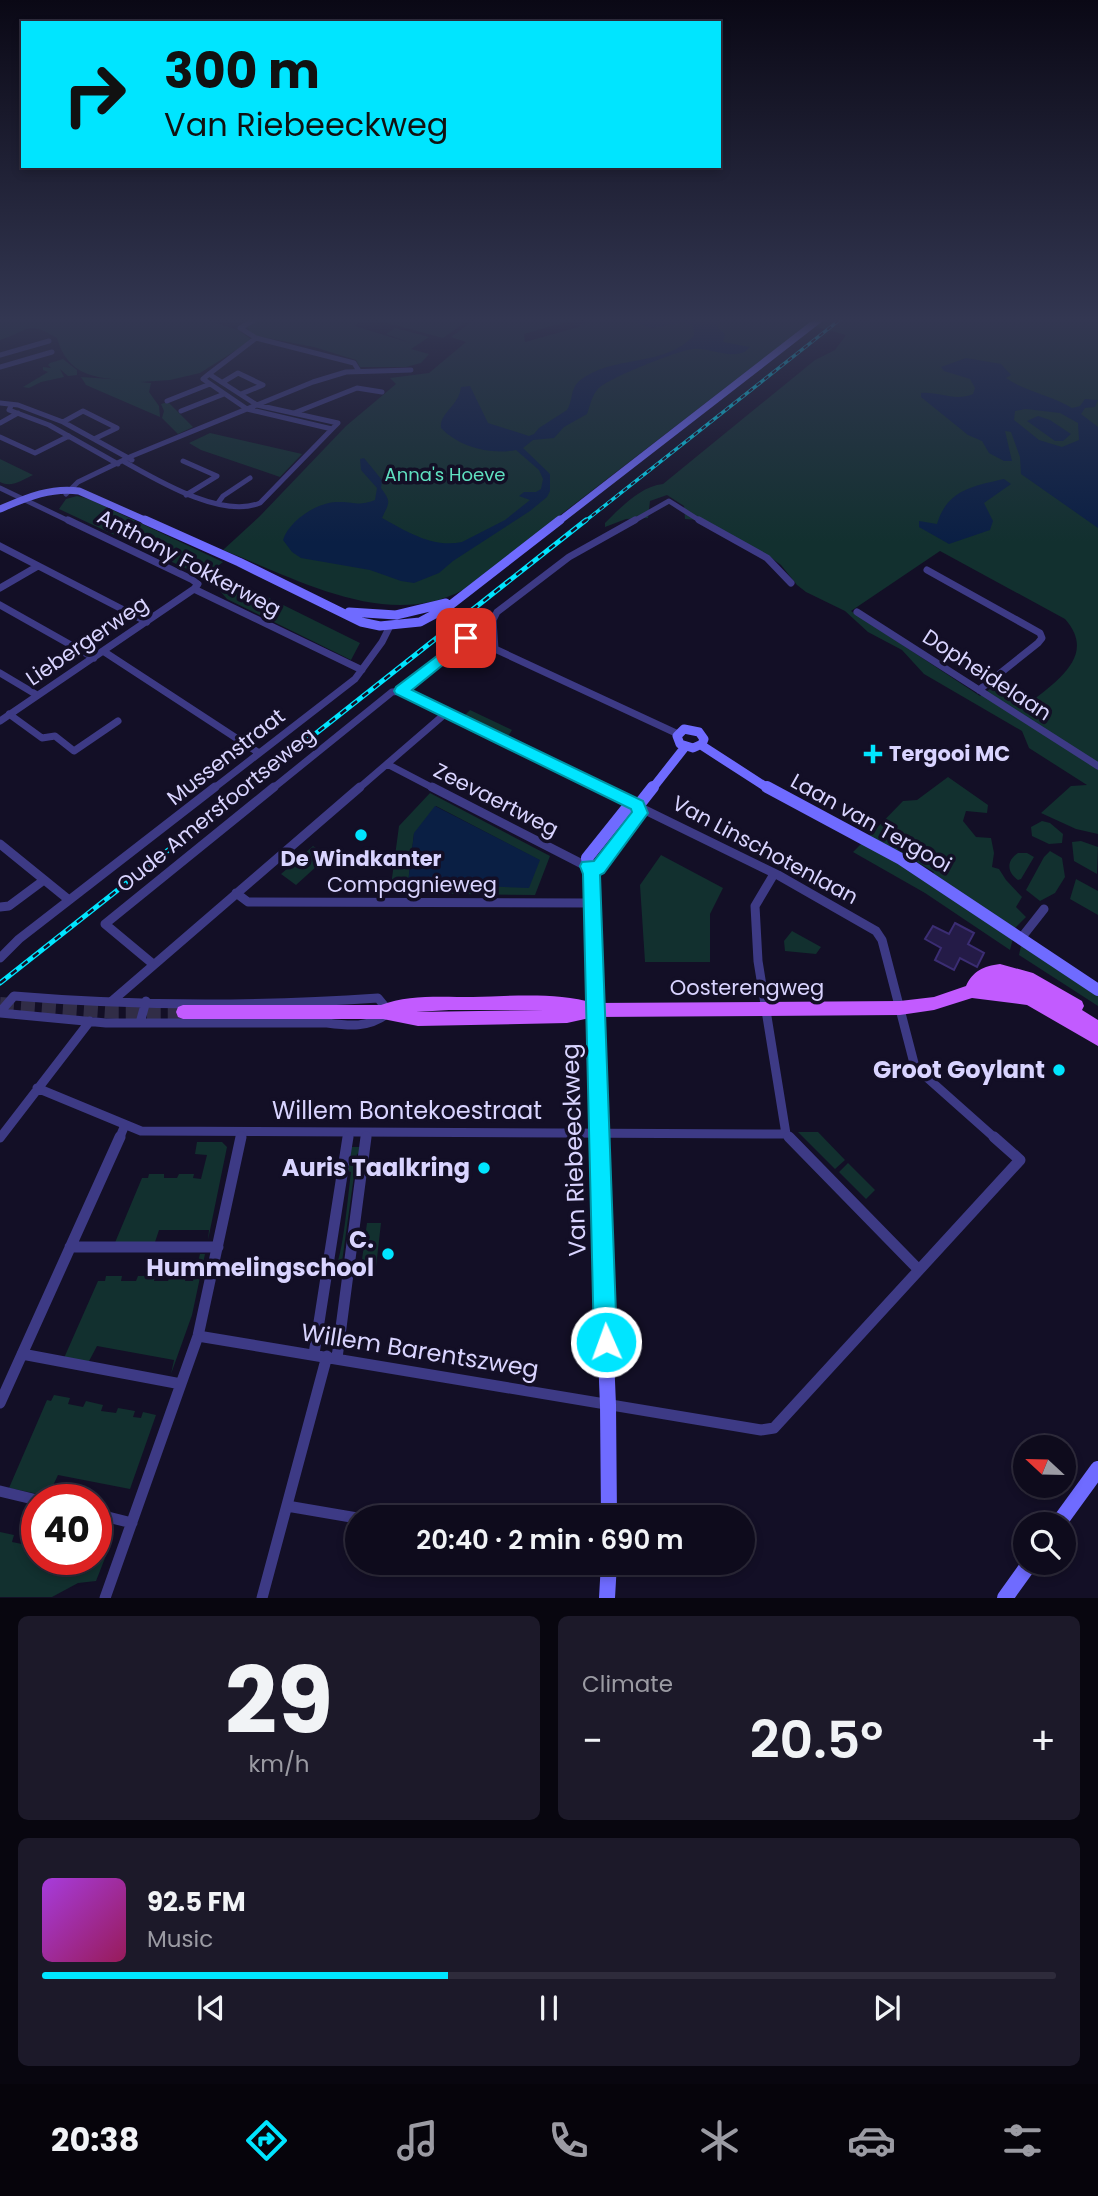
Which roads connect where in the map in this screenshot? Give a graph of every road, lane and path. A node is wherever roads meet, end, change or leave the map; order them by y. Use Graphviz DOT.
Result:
graph roads {
  1 [pos="188,393"];
  2 [pos="244,393"];
  3 [pos="292,393"];
  4 [pos="345,393"];
  5 [pos="724,393"];
  6 [pos="224,394"];
  7 [pos="241,394"];
  8 [pos="167,401"];
  9 [pos="5,404"];
  10 [pos="255,407"];
  11 [pos="181,411"];
  12 [pos="18,413"];
  13 [pos="294,413"];
  14 [pos="60,421"];
  15 [pos="0,423"];
  16 [pos="49,425"];
  17 [pos="332,429"];
  18 [pos="69,436"];
  19 [pos="0,437"];
  20 [pos="94,439"];
  21 [pos="183,461"];
  22 [pos="124,462"];
  23 [pos="250,478"];
  24 [pos="0,488"];
  25 [pos="69,491"];
  26 [pos="186,495"];
  27 [pos="28,500"];
  28 [pos="218,503"];
  29 [pos="0,509"];
  30 [pos="0,515"];
  31 [pos="0,546"];
  32 [pos="38,566"];
  33 [pos="927,570"];
  34 [pos="791,583"];
  35 [pos="0,588"];
  36 [pos="194,589"];
  37 [pos="461,596"];
  38 [pos="0,605"];
  39 [pos="857,612"];
  40 [pos="403,614"];
  41 [pos="377,621"];
  42 [pos="147,622"];
  43 [pos="402,625"];
  44 [pos="390,626"];
  45 [pos="495,649"];
  46 [pos="103,652"];
  47 [pos="94,658"];
  48 [pos="362,670"];
  49 [pos="0,673"];
  50 [pos="979,690"];
  51 [pos="401,691"];
  52 [pos="37,695"];
  53 [pos="446,712"];
  54 [pos="9,714"];
  55 [pos="0,721"];
  56 [pos="118,721"];
  57 [pos="678,734"];
  58 [pos="701,745"];
  59 [pos="685,747"];
  60 [pos="259,753"];
  61 [pos="387,764"];
  62 [pos="1098,766"];
  63 [pos="638,806"];
  64 [pos="0,844"];
  65 [pos="588,866"];
  66 [pos="774,874"];
  67 [pos="44,880"];
  68 [pos="236,893"];
  69 [pos="68,900"];
  70 [pos="592,903"];
  71 [pos="0,907"];
  72 [pos="1044,909"];
  73 [pos="1022,937"];
  74 [pos="0,958"];
  75 [pos="153,964"];
  76 [pos="1098,990"];
  77 [pos="970,992"];
  78 [pos="112,1001"];
  79 [pos="146,1001"];
  80 [pos="900,1008"];
  81 [pos="766,1009"];
  82 [pos="594,1010"];
  83 [pos="0,1012"];
  84 [pos="183,1012"];
  85 [pos="386,1012"];
  86 [pos="1098,1019"];
  87 [pos="90,1021"];
  88 [pos="139,1023"];
  89 [pos="1098,1028"];
  90 [pos="1098,1039"];
  91 [pos="37,1088"];
  92 [pos="125,1125"];
  93 [pos="242,1132"];
  94 [pos="349,1132"];
  95 [pos="589,1132"];
  96 [pos="367,1133"];
  97 [pos="786,1134"];
  98 [pos="0,1138"];
  99 [pos="1020,1160"];
  100 [pos="70,1247"];
  101 [pos="218,1247"];
  102 [pos="918,1269"];
  103 [pos="198,1336"];
  104 [pos="22,1354"];
  105 [pos="326,1356"];
  106 [pos="181,1384"];
  107 [pos="0,1403"];
  108 [pos="608,1405"];
  109 [pos="1098,1469"];
  110 [pos="0,1492"];
  111 [pos="21,1497"];
  112 [pos="609,1505"];
  113 [pos="287,1506"];
  114 [pos="1067,1512"];
  115 [pos="345,1516"];
  116 [pos="112,1518"];
  117 [pos="132,1523"];
  118 [pos="608,1575"];
  119 [pos="1021,1575"];
  120 [pos="105,1598"];
  121 [pos="262,1598"];
  122 [pos="607,1598"];
  123 [pos="1005,1598"];
  1 -- 8 [label="street"];
  2 -- 7 [label="street"];
  3 -- 10 [label="street"];
  4 -- 13 [label="street"];
  5 -- 37 [label="main road"];
  6 -- 10 [label="street"];
  6 -- 11 [label="street"];
  7 -- 10 [label="street"];
  9 -- 12 [label="street"];
  9 -- 14 [label="street"];
  10 -- 13 [label="street"];
  10 -- 17 [label="street"];
  10 -- 22 [label="street"];
  12 -- 15 [label="street"];
  12 -- 16 [label="street"];
  13 -- 17 [label="street"];
  14 -- 16 [label="street"];
  14 -- 20 [label="street"];
  14 -- 20 [label="street"];
  16 -- 18 [label="street"];
  17 -- 28 [label="street"];
  18 -- 19 [label="street"];
  18 -- 22 [label="street"];
  20 -- 22 [label="street"];
  21 -- 26 [label="street"];
  22 -- 25 [label="street"];
  22 -- 26 [label="street"];
  23 -- 28 [label="street"];
  24 -- 27 [label="street, Anthony Fokkerweg"];
  25 -- 27 [label="main road"];
  25 -- 41 [label="main road"];
  26 -- 28 [label="street"];
  27 -- 29 [label="main road"];
  27 -- 30 [label="main road"];
  27 -- 36 [label="street, Anthony Fokkerweg"];
  31 -- 32 [label="street"];
  32 -- 35 [label="street"];
  32 -- 42 [label="street"];
  33 -- 50 [label="street"];
  34 -- 45 [label="street"];
  36 -- 42 [label="street, Liebergerweg"];
  36 -- 48 [label="street, Anthony Fokkerweg"];
  37 -- 40 [label="main road"];
  37 -- 43 [label="main road"];
  38 -- 47 [label="street"];
  39 -- 50 [label="street, Dopheidelaan"];
  40 -- 41 [label="main road"];
  40 -- 43 [label="main road"];
  41 -- 44 [label="main road"];
  42 -- 46 [label="street, Liebergerweg"];
  43 -- 44 [label="main road"];
  44 -- 48 [label="street, Mussenstraat"];
  45 -- 51 [label="street"];
  45 -- 57 [label="street"];
  46 -- 47 [label="street, Liebergerweg"];
  46 -- 60 [label="street"];
  47 -- 52 [label="street, Liebergerweg"];
  48 -- 60 [label="street, Mussenstraat"];
  49 -- 52 [label="street"];
  50 -- 62 [label="street, Dopheidelaan"];
  51 -- 53 [label="street, Van Linschotenlaan"];
  51 -- 75 [label="street, Oude Amersfoortseweg"];
  52 -- 54 [label="street, Liebergerweg"];
  53 -- 61 [label="street"];
  53 -- 63 [label="street, Van Linschotenlaan"];
  54 -- 55 [label="street, Liebergerweg"];
  54 -- 56 [label="street"];
  57 -- 58 [label="main road"];
  57 -- 59 [label="main road"];
  58 -- 59 [label="main road"];
  58 -- 73 [label="main road, Laan van Tergooi"];
  59 -- 63 [label="main road"];
  60 -- 69 [label="street, Mussenstraat"];
  61 -- 65 [label="street, Zeevaertweg"];
  61 -- 68 [label="street"];
  63 -- 65 [label="main road"];
  63 -- 66 [label="street, Van Linschotenlaan"];
  64 -- 67 [label="street"];
  65 -- 70 [label="main road, Van Riebeeckweg"];
  66 -- 80 [label="street, Van Linschotenlaan"];
  66 -- 81 [label="street"];
  67 -- 69 [label="street"];
  67 -- 71 [label="street"];
  68 -- 70 [label="street, Compagnieweg"];
  68 -- 75 [label="street"];
  69 -- 74 [label="street, Mussenstraat"];
  70 -- 82 [label="main road, Van Riebeeckweg"];
  72 -- 73 [label="street"];
  73 -- 76 [label="main road, Laan van Tergooi"];
  75 -- 78 [label="street"];
  77 -- 80 [label="main road, Oosterengweg"];
  77 -- 86 [label="main road"];
  77 -- 89 [label="main road"];
  77 -- 90 [label="main road"];
  78 -- 79 [label="street, Oosterengweg"];
  78 -- 83 [label="street, Oosterengweg"];
  79 -- 85 [label="street, Oosterengweg"];
  79 -- 88 [label="street"];
  80 -- 81 [label="main road, Oosterengweg"];
  80 -- 99 [label="street, Van Linschotenlaan"];
  81 -- 82 [label="main road, Oosterengweg"];
  81 -- 97 [label="street"];
  82 -- 85 [label="main road, Oosterengweg"];
  82 -- 95 [label="main road, Van Riebeeckweg"];
  83 -- 87 [label="street, Oosterengweg"];
  84 -- 85 [label="main road, Oosterengweg"];
  85 -- 88 [label="street, Oosterengweg"];
  87 -- 88 [label="street, Oosterengweg"];
  87 -- 91 [label="street"];
  91 -- 92 [label="street, Willem Bontekoestraat"];
  91 -- 98 [label="street"];
  92 -- 93 [label="street, Willem Bontekoestraat"];
  92 -- 100 [label="street"];
  93 -- 94 [label="street, Willem Bontekoestraat"];
  93 -- 101 [label="street"];
  94 -- 96 [label="street, Willem Bontekoestraat"];
  94 -- 105 [label="street"];
  95 -- 96 [label="street, Willem Bontekoestraat"];
  95 -- 97 [label="street, Willem Bontekoestraat"];
  95 -- 108 [label="main road, Van Riebeeckweg"];
  96 -- 105 [label="street"];
  97 -- 102 [label="street"];
  99 -- 102 [label="street, Willem Barentszweg"];
  100 -- 101 [label="street"];
  100 -- 104 [label="street"];
  101 -- 103 [label="street"];
  102 -- 108 [label="street, Willem Barentszweg"];
  103 -- 105 [label="street, Willem Barentszweg"];
  103 -- 106 [label="street"];
  104 -- 106 [label="street"];
  104 -- 107 [label="street"];
  105 -- 108 [label="street, Willem Barentszweg"];
  105 -- 113 [label="street"];
  106 -- 117 [label="street"];
  108 -- 112 [label="main road, Van Riebeeckweg"];
  109 -- 114 [label="main road"];
  110 -- 111 [label="street"];
  113 -- 115 [label="street"];
  113 -- 121 [label="street"];
  116 -- 117 [label="street"];
  117 -- 120 [label="street"];
  118 -- 122 [label="main road"];
  119 -- 123 [label="main road"];
}
